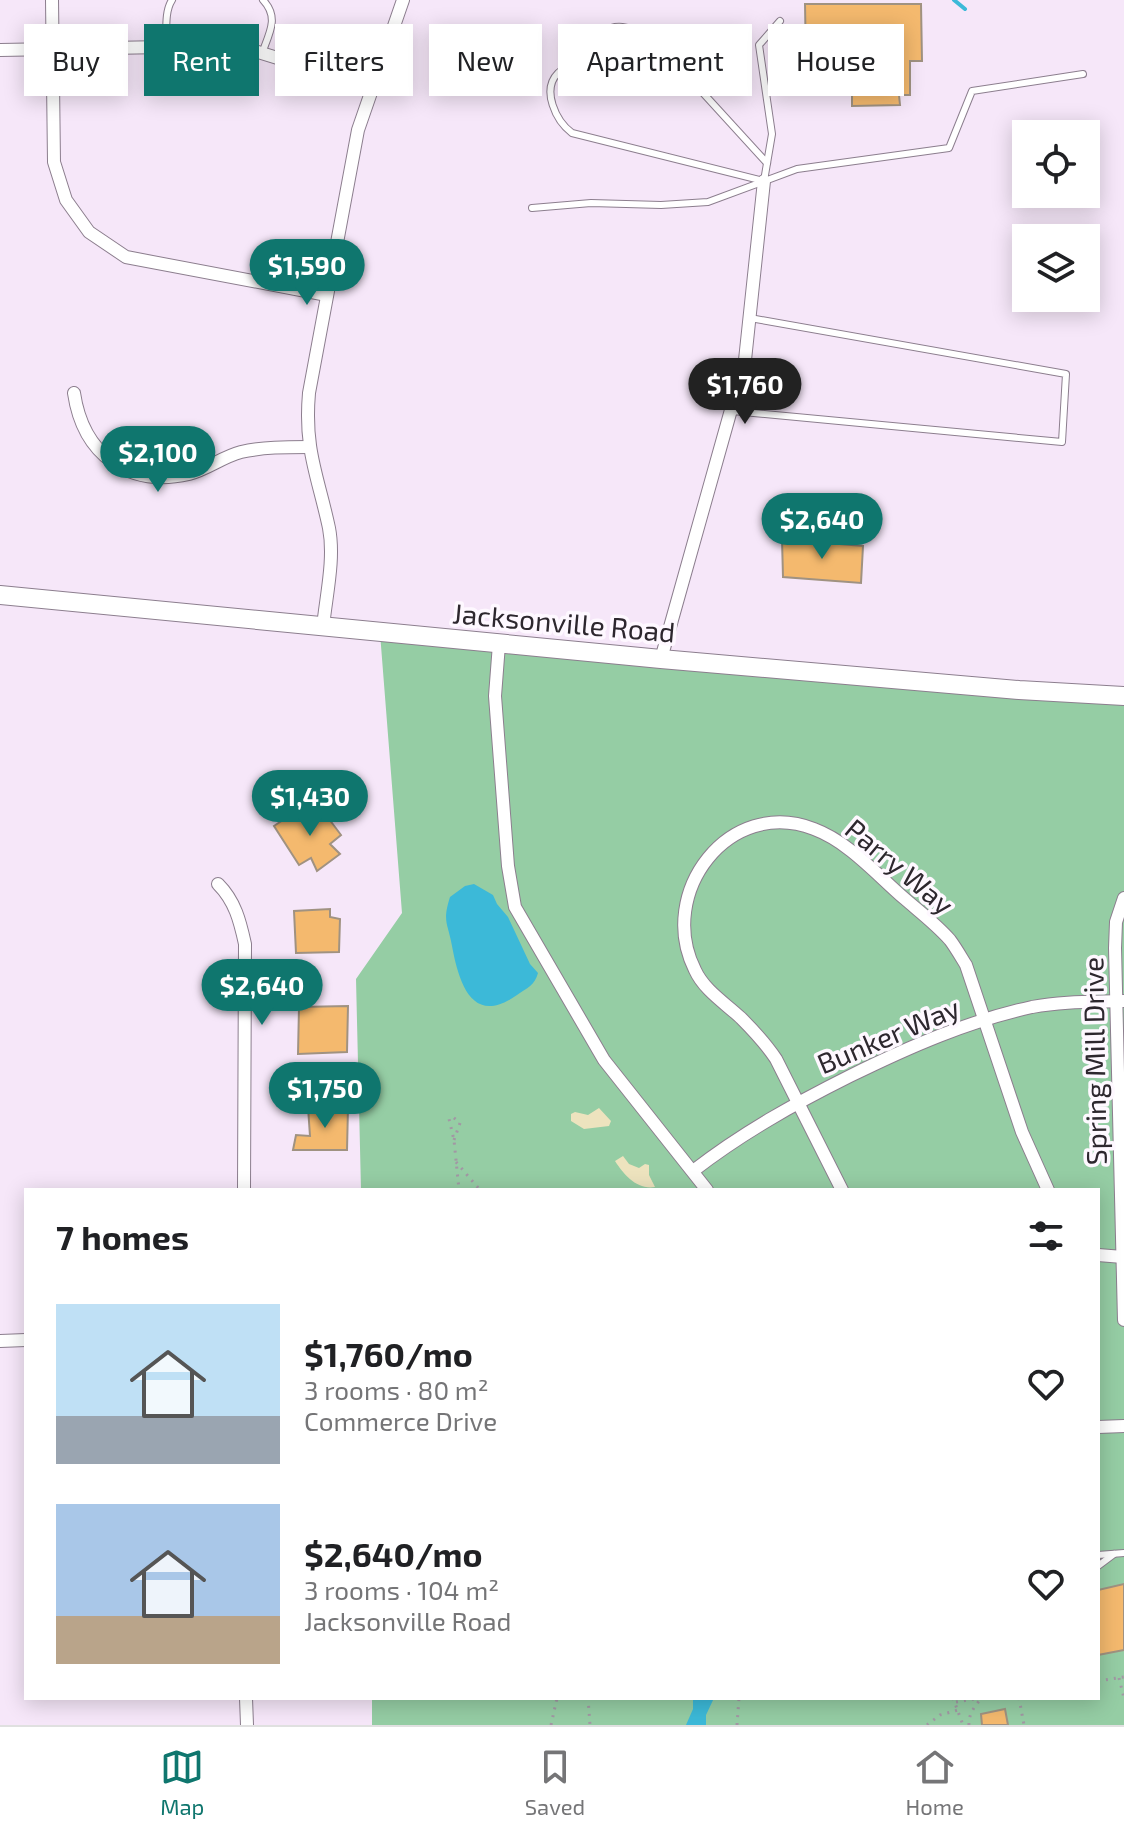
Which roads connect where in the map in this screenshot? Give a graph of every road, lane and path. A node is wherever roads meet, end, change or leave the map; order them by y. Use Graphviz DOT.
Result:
graph roads {
  1 [pos="52,0"];
  2 [pos="172,0"];
  3 [pos="263,0"];
  4 [pos="403,0"];
  5 [pos="780,21"];
  6 [pos="52,24"];
  7 [pos="167,24"];
  8 [pos="394,24"];
  9 [pos="0,50"];
  10 [pos="24,50"];
  11 [pos="259,52"];
  12 [pos="262,53"];
  13 [pos="275,57"];
  14 [pos="1083,74"];
  15 [pos="53,96"];
  16 [pos="368,96"];
  17 [pos="767,163"];
  18 [pos="764,181"];
  19 [pos="532,208"];
  20 [pos="327,295"];
  21 [pos="750,318"];
  22 [pos="74,393"];
  23 [pos="731,411"];
  24 [pos="309,447"];
  25 [pos="0,595"];
  26 [pos="323,627"];
  27 [pos="499,644"];
  28 [pos="661,659"];
  29 [pos="1124,696"];
  30 [pos="218,884"];
  31 [pos="1124,898"];
  32 [pos="1121,1002"];
  33 [pos="984,1020"];
  34 [pos="798,1102"];
  35 [pos="454,1140"];
  36 [pos="455,1161"];
  37 [pos="693,1171"];
  38 [pos="244,1188"];
  39 [pos="459,1188"];
  40 [pos="478,1188"];
  41 [pos="706,1188"];
  42 [pos="841,1188"];
  43 [pos="1047,1188"];
  44 [pos="1100,1255"];
  45 [pos="1123,1257"];
  46 [pos="1124,1320"];
  47 [pos="24,1340"];
  48 [pos="0,1341"];
  49 [pos="1124,1426"];
  50 [pos="1100,1427"];
  51 [pos="1116,1553"];
  52 [pos="1124,1553"];
  53 [pos="1100,1555"];
  54 [pos="1100,1565"];
  55 [pos="1121,1678"];
  56 [pos="1100,1681"];
  57 [pos="1124,1698"];
  58 [pos="246,1700"];
  59 [pos="557,1700"];
  60 [pos="588,1700"];
  61 [pos="739,1700"];
  62 [pos="954,1700"];
  63 [pos="977,1700"];
  64 [pos="1019,1700"];
  65 [pos="958,1710"];
  66 [pos="247,1725"];
  67 [pos="551,1725"];
  68 [pos="590,1725"];
  69 [pos="737,1725"];
  70 [pos="927,1725"];
  71 [pos="963,1725"];
  72 [pos="969,1725"];
  73 [pos="1024,1725"];
  1 -- 6 [label="street"];
  2 -- 7 [label="lane"];
  3 -- 12 [label="lane"];
  4 -- 8 [label="street"];
  5 -- 17 [label="lane"];
  9 -- 10 [label="street"];
  11 -- 12 [label="street"];
  12 -- 13 [label="street"];
  14 -- 18 [label="lane"];
  15 -- 20 [label="street"];
  16 -- 20 [label="street"];
  17 -- 18 [label="lane"];
  17 -- 18 [label="lane"];
  18 -- 19 [label="lane"];
  18 -- 21 [label="street"];
  20 -- 24 [label="street"];
  21 -- 23 [label="street"];
  21 -- 23 [label="lane"];
  22 -- 24 [label="street"];
  23 -- 28 [label="street"];
  24 -- 26 [label="street"];
  25 -- 26 [label="main road, Jacksonville Road"];
  26 -- 27 [label="main road, Jacksonville Road"];
  27 -- 28 [label="main road, Jacksonville Road"];
  27 -- 37 [label="street"];
  28 -- 29 [label="main road, Jacksonville Road"];
  30 -- 38 [label="street"];
  31 -- 32 [label="street, Spring Mill Drive"];
  32 -- 33 [label="street, Bunker Way"];
  32 -- 45 [label="street, Spring Mill Drive"];
  33 -- 34 [label="street, Bunker Way"];
  33 -- 34 [label="street, Parry Way"];
  33 -- 43 [label="street, Parry Way"];
  34 -- 37 [label="street, Bunker Way"];
  34 -- 42 [label="street, Parry Way"];
  35 -- 35 [label="path"];
  35 -- 36 [label="path"];
  36 -- 39 [label="path"];
  36 -- 40 [label="path"];
  37 -- 41 [label="street"];
  44 -- 45 [label="street"];
  45 -- 46 [label="street, Spring Mill Drive"];
  47 -- 48 [label="street"];
  49 -- 50 [label="street"];
  51 -- 52 [label="lane"];
  51 -- 53 [label="lane"];
  51 -- 54 [label="lane"];
  55 -- 56 [label="path"];
  55 -- 57 [label="path"];
  58 -- 66 [label="street"];
  59 -- 67 [label="path"];
  60 -- 68 [label="path"];
  61 -- 69 [label="path"];
  62 -- 65 [label="path"];
  63 -- 72 [label="path"];
  64 -- 73 [label="path"];
  65 -- 70 [label="path"];
  65 -- 71 [label="path"];
}
